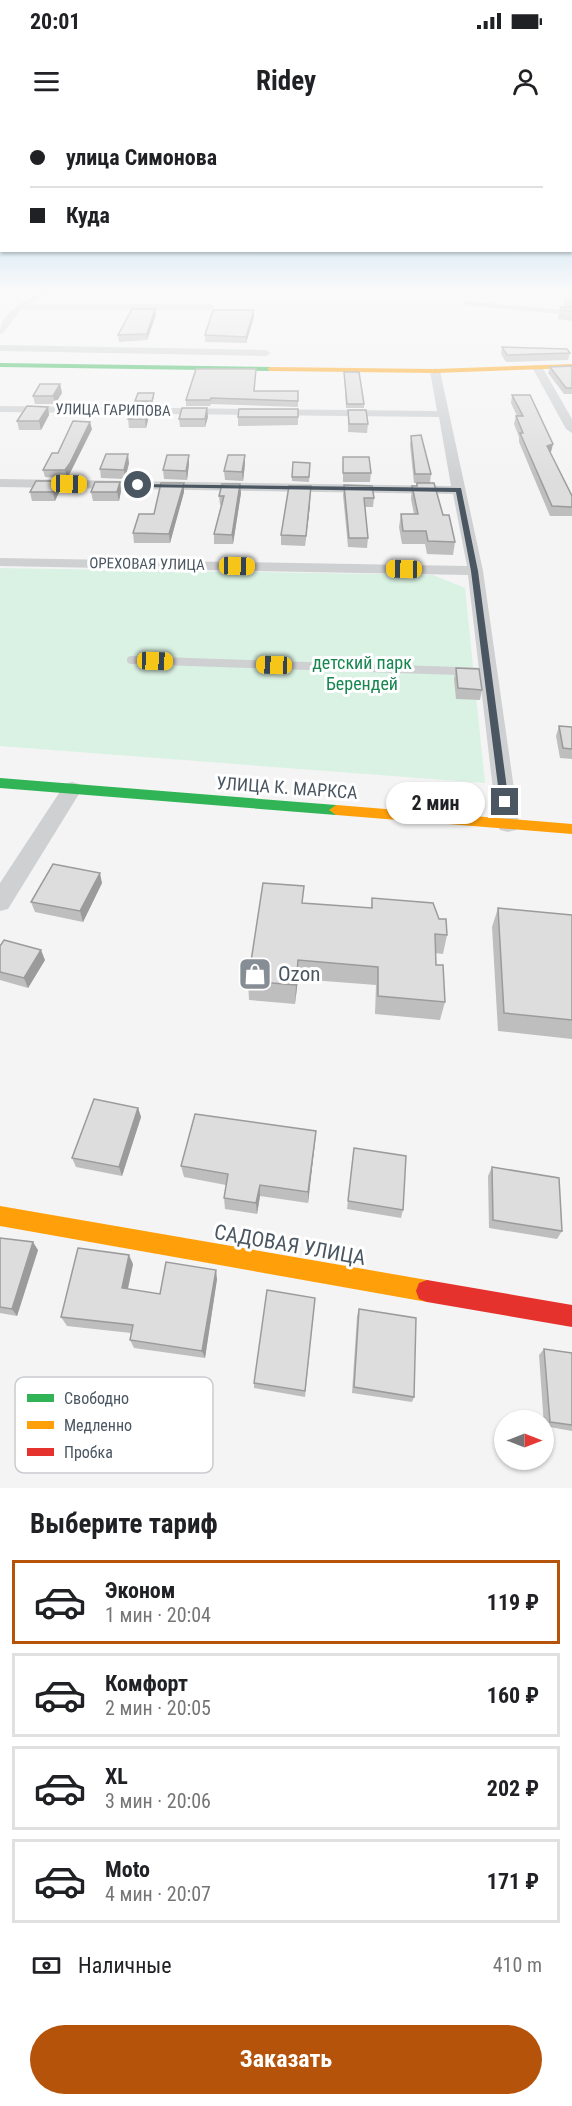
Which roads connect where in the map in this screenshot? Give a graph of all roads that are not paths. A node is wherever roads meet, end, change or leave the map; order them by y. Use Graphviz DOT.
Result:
graph roads {
  1 [pos="1,366"];
  2 [pos="572,366"];
  3 [pos="537,367"];
  4 [pos="435,371"];
  5 [pos="0,409"];
  6 [pos="442,414"];
  7 [pos="572,429"];
  8 [pos="0,483"];
  9 [pos="459,490"];
  10 [pos="0,562"];
  11 [pos="475,571"];
  12 [pos="131,660"];
  13 [pos="488,672"];
  14 [pos="0,783"];
  15 [pos="72,789"];
  16 [pos="508,824"];
  17 [pos="572,829"];
  18 [pos="0,902"];
  19 [pos="0,1216"];
  20 [pos="572,1316"];
  1 -- 4 [label="street"];
  2 -- 3 [label="street"];
  3 -- 4 [label="street"];
  3 -- 7 [label="street"];
  4 -- 6 [label="street"];
  5 -- 6 [label="street, УЛИЦА ГАРИПОВА"];
  6 -- 9 [label="street"];
  8 -- 9 [label="street"];
  9 -- 11 [label="street"];
  10 -- 11 [label="street, ОРЕХОВАЯ УЛИЦА"];
  11 -- 13 [label="street"];
  12 -- 13 [label="lane"];
  13 -- 16 [label="street"];
  14 -- 15 [label="street, УЛИЦА К. МАРКСА"];
  15 -- 16 [label="street, УЛИЦА К. МАРКСА"];
  15 -- 18 [label="street"];
  16 -- 17 [label="street, УЛИЦА К. МАРКСА"];
  19 -- 20 [label="street, САДОВАЯ УЛИЦА"];
}
